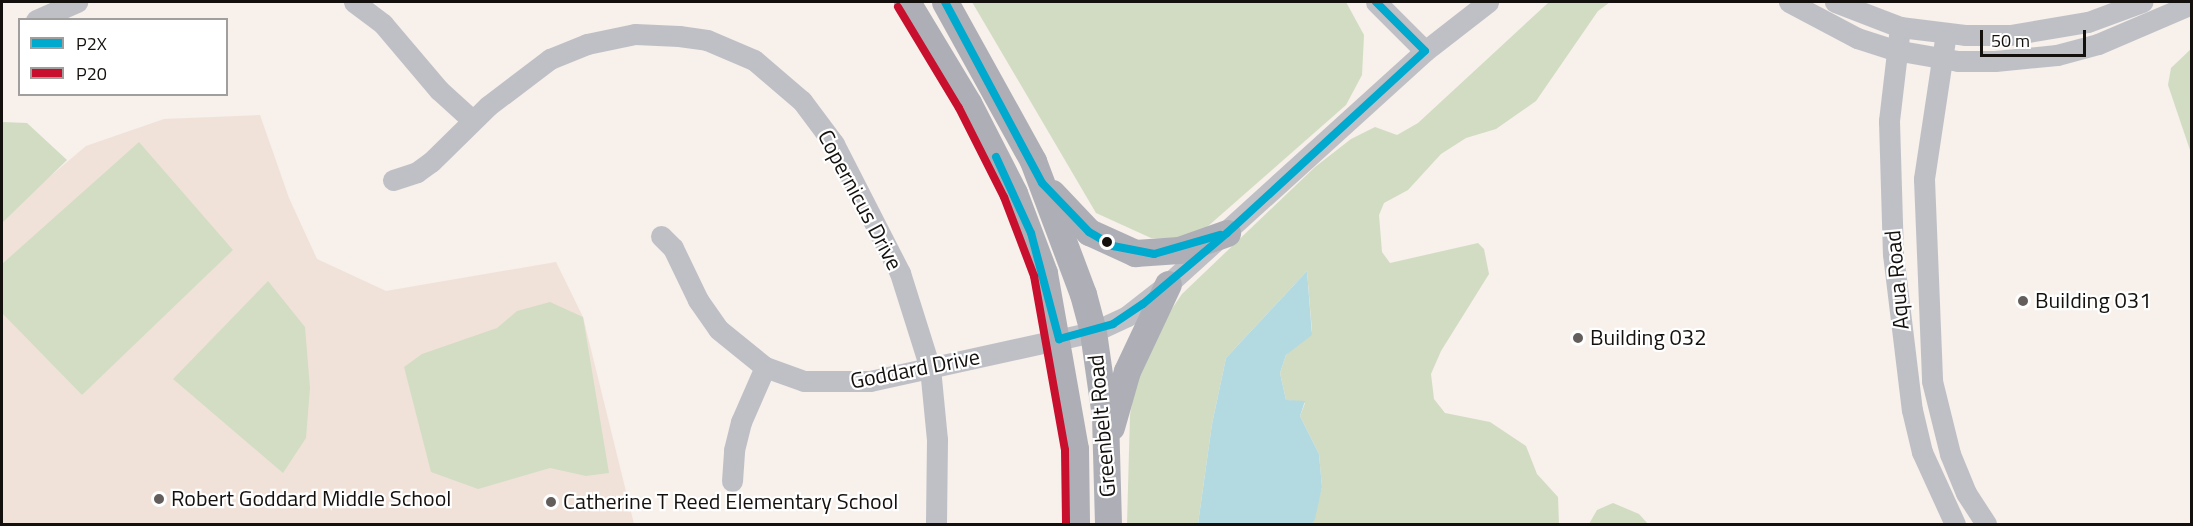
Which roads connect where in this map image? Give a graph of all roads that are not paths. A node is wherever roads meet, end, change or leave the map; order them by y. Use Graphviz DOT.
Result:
graph roads {
  1 [pos="76,2"];
  2 [pos="354,2"];
  3 [pos="907,2"];
  4 [pos="945,2"];
  5 [pos="1376,2"];
  6 [pos="1486,2"];
  7 [pos="1789,2"];
  8 [pos="1835,2"];
  9 [pos="2142,2"];
  10 [pos="2192,4"];
  11 [pos="40,18"];
  12 [pos="1900,27"];
  13 [pos="1946,33"];
  14 [pos="1895,50"];
  15 [pos="1425,51"];
  16 [pos="1943,58"];
  17 [pos="472,120"];
  18 [pos="393,180"];
  19 [pos="1042,183"];
  20 [pos="1227,233"];
  21 [pos="660,236"];
  22 [pos="1168,284"];
  23 [pos="1093,332"];
  24 [pos="1059,339"];
  25 [pos="765,368"];
  26 [pos="930,369"];
  27 [pos="1107,443"];
  28 [pos="732,481"];
  29 [pos="936,525"];
  30 [pos="1076,525"];
  31 [pos="1108,525"];
  32 [pos="1955,525"];
  33 [pos="1986,525"];
  1 -- 11 [label="street"];
  2 -- 17 [label="street"];
  3 -- 24 [label="main road, Greenbelt Road"];
  4 -- 19 [label="main road, Greenbelt Road"];
  5 -- 15 [label="street"];
  6 -- 15 [label="street, Goddard Drive"];
  7 -- 14 [label="street"];
  8 -- 12 [label="street"];
  9 -- 13 [label="street"];
  10 -- 16 [label="street"];
  12 -- 13 [label="street"];
  12 -- 14 [label="street, Aqua Road"];
  13 -- 16 [label="street, Aqua Road"];
  14 -- 16 [label="street"];
  14 -- 32 [label="street, Aqua Road"];
  15 -- 20 [label="street, Goddard Drive"];
  16 -- 33 [label="street, Aqua Road"];
  17 -- 18 [label="street, Copernicus Drive"];
  17 -- 26 [label="street, Copernicus Drive"];
  19 -- 20 [label="main road"];
  19 -- 23 [label="main road, Greenbelt Road"];
  20 -- 22 [label="street, Goddard Drive"];
  21 -- 25 [label="street, Goddard Drive"];
  22 -- 23 [label="street, Goddard Drive"];
  22 -- 27 [label="main road"];
  23 -- 24 [label="street, Goddard Drive"];
  23 -- 27 [label="main road, Greenbelt Road"];
  24 -- 26 [label="street, Goddard Drive"];
  24 -- 30 [label="main road, Greenbelt Road"];
  25 -- 26 [label="street, Goddard Drive"];
  25 -- 28 [label="street"];
  26 -- 29 [label="street, Copernicus Drive"];
  27 -- 31 [label="main road, Greenbelt Road"];
}
